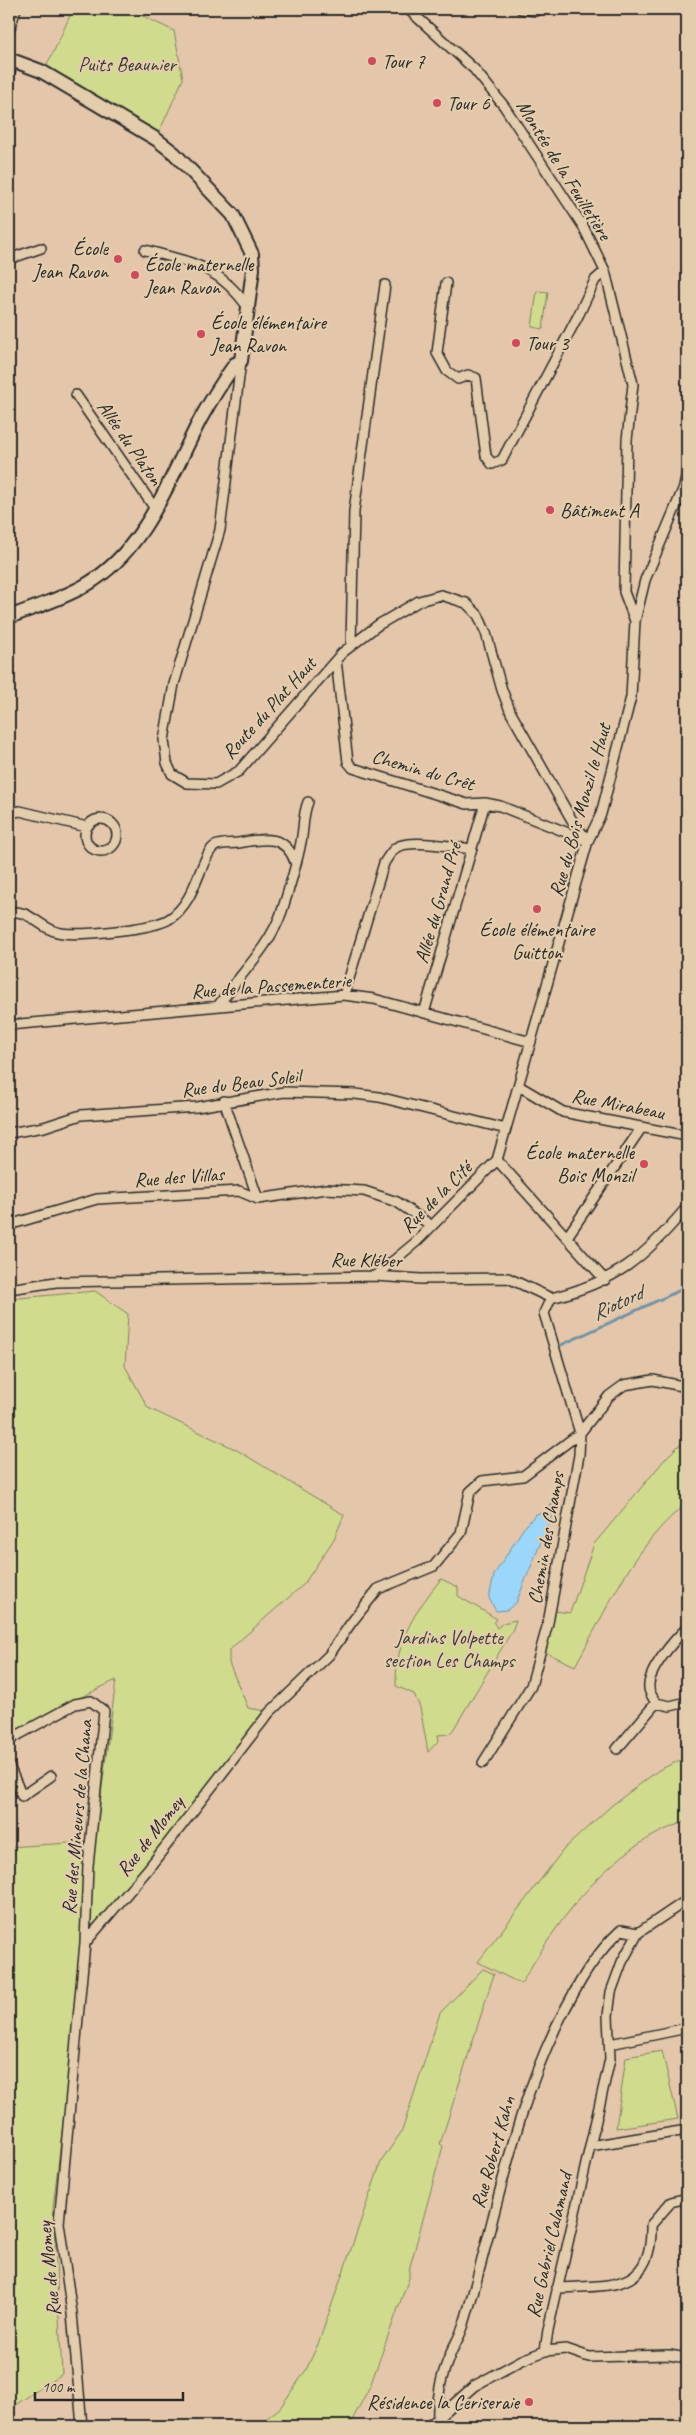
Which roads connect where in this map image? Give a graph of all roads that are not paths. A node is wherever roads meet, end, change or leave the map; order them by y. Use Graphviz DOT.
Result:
graph roads {
  1 [pos="16,9"];
  2 [pos="408,9"];
  3 [pos="521,9"];
  4 [pos="541,9"];
  5 [pos="9,31"];
  6 [pos="12,60"];
  7 [pos="9,74"];
  8 [pos="41,248"];
  9 [pos="145,250"];
  10 [pos="9,259"];
  11 [pos="605,271"];
  12 [pos="446,283"];
  13 [pos="385,285"];
  14 [pos="248,308"];
  15 [pos="241,362"];
  16 [pos="76,395"];
  17 [pos="687,471"];
  18 [pos="156,510"];
  19 [pos="9,617"];
  20 [pos="635,621"];
  21 [pos="351,645"];
  22 [pos="336,660"];
  23 [pos="308,802"];
  24 [pos="485,803"];
  25 [pos="9,813"];
  26 [pos="87,827"];
  27 [pos="588,841"];
  28 [pos="472,849"];
  29 [pos="295,862"];
  30 [pos="9,912"];
  31 [pos="344,995"];
  32 [pos="218,1006"];
  33 [pos="424,1013"];
  34 [pos="9,1025"];
  35 [pos="531,1042"];
  36 [pos="518,1086"];
  37 [pos="224,1100"];
  38 [pos="642,1127"];
  39 [pos="506,1129"];
  40 [pos="9,1133"];
  41 [pos="687,1136"];
  42 [pos="498,1160"];
  43 [pos="258,1199"];
  44 [pos="687,1207"];
  45 [pos="9,1225"];
  46 [pos="432,1226"];
  47 [pos="567,1237"];
  48 [pos="375,1276"];
  49 [pos="605,1280"];
  50 [pos="9,1290"];
  51 [pos="550,1298"];
  52 [pos="687,1387"];
  53 [pos="580,1433"];
  54 [pos="687,1628"];
  55 [pos="687,1702"];
  56 [pos="656,1703"];
  57 [pos="9,1740"];
  58 [pos="617,1749"];
  59 [pos="483,1763"];
  60 [pos="9,1766"];
  61 [pos="51,1776"];
  62 [pos="687,1900"];
  63 [pos="638,1933"];
  64 [pos="86,1943"];
  65 [pos="687,2028"];
  66 [pos="610,2044"];
  67 [pos="687,2130"];
  68 [pos="590,2146"];
  69 [pos="687,2198"];
  70 [pos="557,2288"];
  71 [pos="541,2353"];
  72 [pos="687,2358"];
  73 [pos="438,2418"];
  74 [pos="82,2426"];
  75 [pos="429,2426"];
  1 -- 5 [label="street"];
  2 -- 11 [label="street, Montée de la Feuilletière"];
  3 -- 4 [label="street"];
  6 -- 7 [label="street"];
  6 -- 14 [label="street"];
  8 -- 10 [label="street"];
  9 -- 14 [label="street"];
  11 -- 12 [label="street"];
  11 -- 20 [label="street, Montée de la Feuilletière"];
  13 -- 21 [label="street"];
  14 -- 15 [label="street"];
  15 -- 18 [label="street"];
  15 -- 22 [label="street, Route du Plat Haut"];
  16 -- 18 [label="street, Allée du Platon"];
  17 -- 20 [label="street, Rue du Bois Monzil le Haut"];
  18 -- 19 [label="street"];
  20 -- 27 [label="street, Rue du Bois Monzil le Haut"];
  21 -- 22 [label="street, Route du Plat Haut"];
  21 -- 27 [label="street, Route du Plat Haut"];
  22 -- 24 [label="street, Chemin du Crêt"];
  23 -- 29 [label="street"];
  24 -- 27 [label="street, Chemin du Crêt"];
  24 -- 28 [label="street, Allée du Grand Pré"];
  25 -- 26 [label="street"];
  27 -- 35 [label="street, Rue du Bois Monzil le Haut"];
  28 -- 31 [label="street"];
  28 -- 33 [label="street, Allée du Grand Pré"];
  29 -- 30 [label="street"];
  29 -- 32 [label="street"];
  31 -- 32 [label="street, Rue de la Passementerie"];
  31 -- 33 [label="street, Rue de la Passementerie"];
  32 -- 34 [label="street, Rue de la Passementerie"];
  33 -- 35 [label="street, Rue de la Passementerie"];
  35 -- 36 [label="street, Rue du Bois Monzil le Haut"];
  36 -- 38 [label="street, Rue Mirabeau"];
  36 -- 39 [label="street, Rue du Bois Monzil le Haut"];
  37 -- 39 [label="street, Rue du Beau Soleil"];
  37 -- 40 [label="street, Rue du Beau Soleil"];
  37 -- 43 [label="street"];
  38 -- 41 [label="street, Rue Mirabeau"];
  38 -- 47 [label="street"];
  39 -- 42 [label="street, Rue du Bois Monzil le Haut"];
  42 -- 46 [label="street, Rue de la Cité"];
  42 -- 47 [label="street"];
  43 -- 45 [label="street, Rue des Villas"];
  43 -- 46 [label="street, Rue des Villas"];
  44 -- 49 [label="street"];
  46 -- 48 [label="street, Rue de la Cité"];
  47 -- 49 [label="street"];
  48 -- 50 [label="street, Rue Kléber"];
  48 -- 51 [label="street, Rue Kléber"];
  49 -- 51 [label="street"];
  51 -- 53 [label="street"];
  52 -- 53 [label="street"];
  53 -- 59 [label="street, Chemin des Champs"];
  53 -- 64 [label="street, Rue de Momey"];
  54 -- 56 [label="street"];
  55 -- 56 [label="street"];
  56 -- 58 [label="street"];
  57 -- 64 [label="street, Rue des Mineurs de la Chana"];
  60 -- 61 [label="street"];
  62 -- 63 [label="street, Rue Gabriel Calamand"];
  63 -- 66 [label="street, Rue Gabriel Calamand"];
  63 -- 73 [label="street, Rue Robert Kahn"];
  64 -- 74 [label="street, Rue de Momey"];
  65 -- 66 [label="street"];
  66 -- 68 [label="street, Rue Gabriel Calamand"];
  67 -- 68 [label="street"];
  68 -- 70 [label="street, Rue Gabriel Calamand"];
  69 -- 70 [label="street"];
  70 -- 71 [label="street, Rue Gabriel Calamand"];
  71 -- 72 [label="street"];
  71 -- 73 [label="street"];
  73 -- 75 [label="street"];
}
